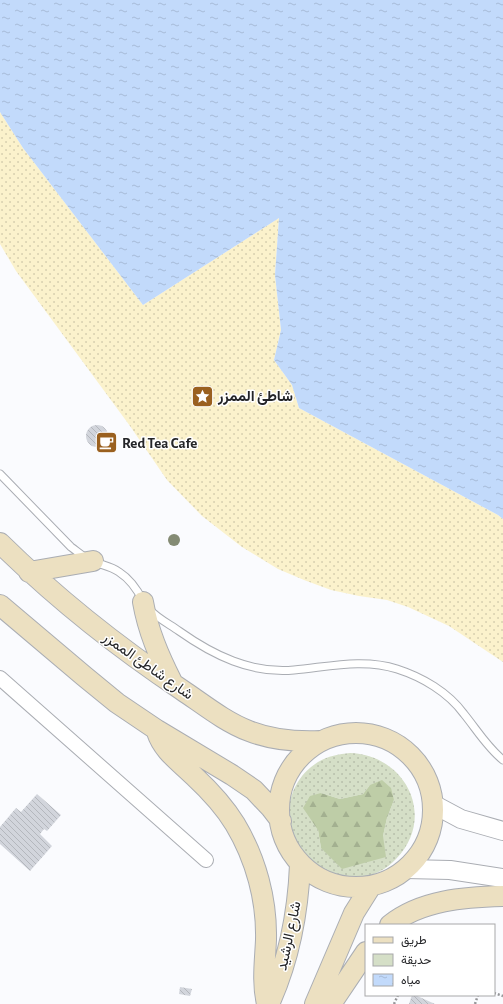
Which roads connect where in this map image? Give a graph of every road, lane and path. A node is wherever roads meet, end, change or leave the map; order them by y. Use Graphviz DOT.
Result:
graph roads {
  1 [pos="0,474"];
  2 [pos="0,543"];
  3 [pos="93,561"];
  4 [pos="29,572"];
  5 [pos="144,602"];
  6 [pos="0,605"];
  7 [pos="0,678"];
  8 [pos="173,684"];
  9 [pos="157,730"];
  10 [pos="320,742"];
  11 [pos="503,760"];
  12 [pos="433,804"];
  13 [pos="281,821"];
  14 [pos="503,831"];
  15 [pos="206,860"];
  16 [pos="300,865"];
  17 [pos="406,869"];
  18 [pos="503,878"];
  19 [pos="371,886"];
  20 [pos="503,896"];
  21 [pos="391,924"];
  22 [pos="365,953"];
  23 [pos="268,1004"];
  24 [pos="315,1004"];
  25 [pos="331,1004"];
  1 -- 3 [label="lane"];
  2 -- 4 [label="main road, شارع شاطئ الممزر"];
  3 -- 4 [label="main road"];
  3 -- 5 [label="lane"];
  4 -- 8 [label="main road, شارع شاطئ الممزر"];
  5 -- 8 [label="main road"];
  5 -- 11 [label="lane"];
  6 -- 9 [label="main road"];
  7 -- 15 [label="street"];
  8 -- 10 [label="main road, شارع شاطئ الممزر"];
  9 -- 13 [label="main road"];
  9 -- 23 [label="main road"];
  10 -- 12 [label="main road"];
  10 -- 13 [label="main road"];
  12 -- 14 [label="street"];
  12 -- 17 [label="main road"];
  13 -- 16 [label="main road"];
  16 -- 19 [label="main road"];
  16 -- 23 [label="main road, شارع الرشيد"];
  17 -- 18 [label="street"];
  17 -- 19 [label="main road"];
  19 -- 24 [label="main road"];
  20 -- 21 [label="main road"];
  22 -- 25 [label="main road"];
}
